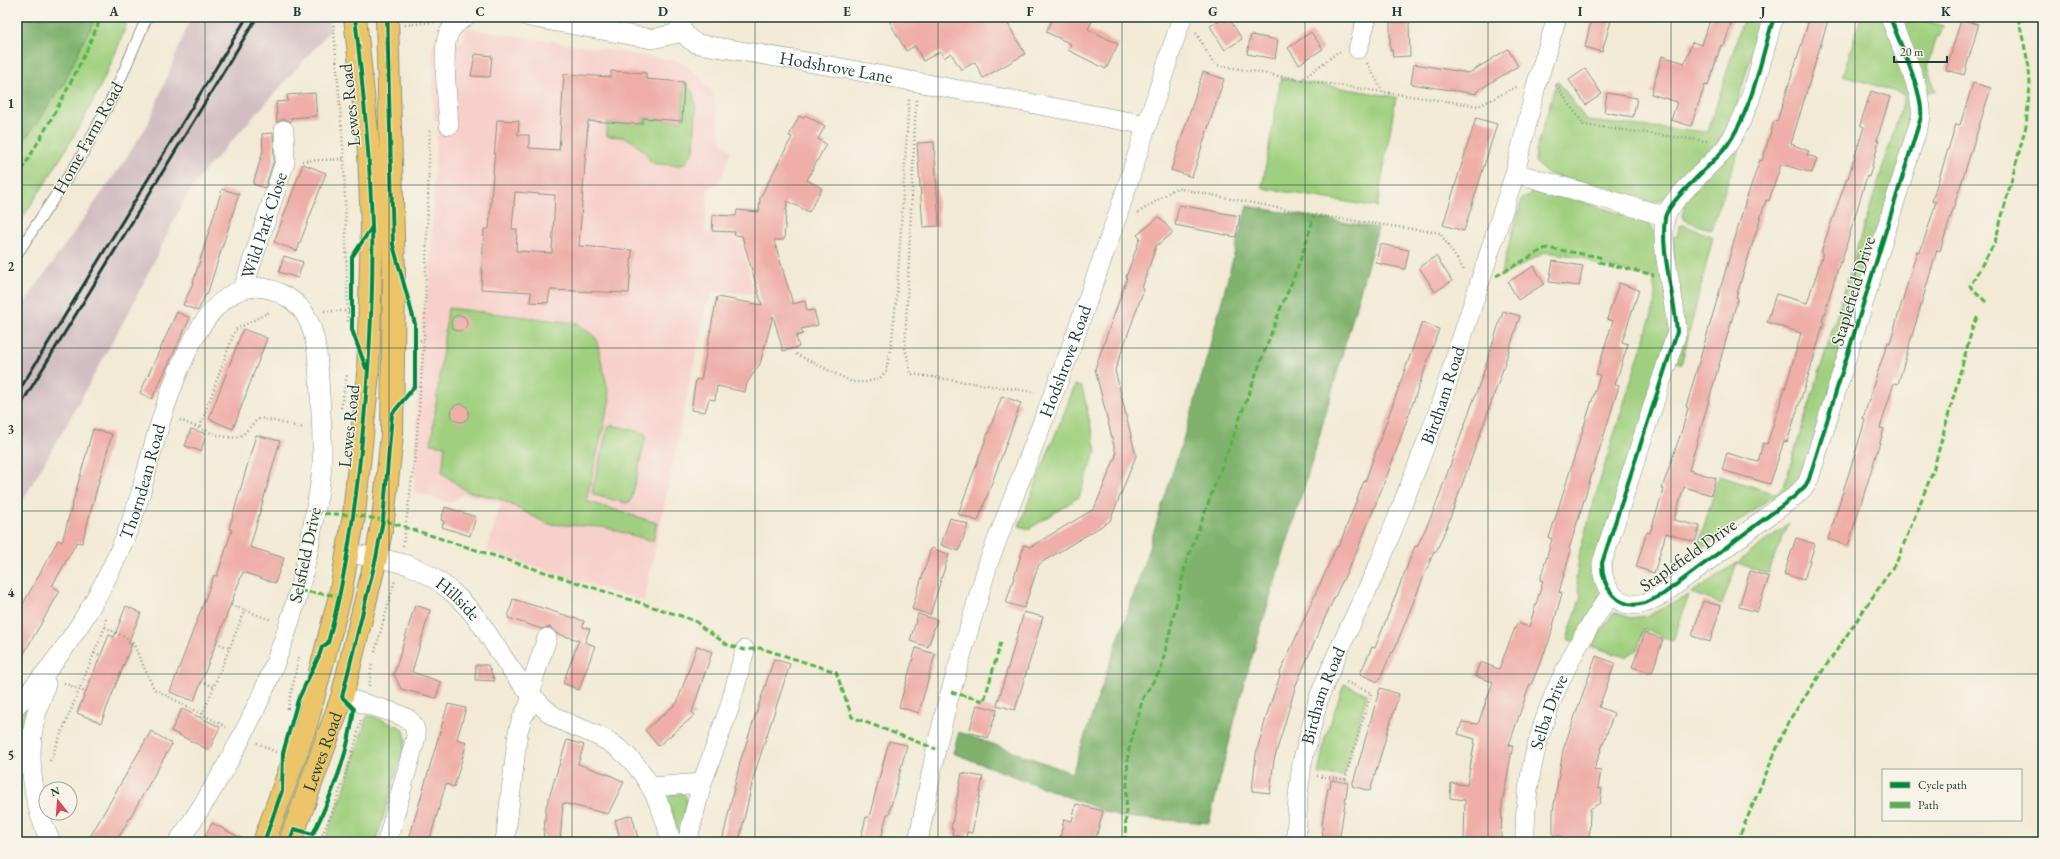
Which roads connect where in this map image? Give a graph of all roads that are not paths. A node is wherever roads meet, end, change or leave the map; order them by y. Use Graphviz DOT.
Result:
graph roads {
  1 [pos="147,17"];
  2 [pos="355,17"];
  3 [pos="529,17"];
  4 [pos="1182,17"];
  5 [pos="1366,17"];
  6 [pos="1557,17"];
  7 [pos="1774,17"];
  8 [pos="1890,17"];
  9 [pos="387,22"];
  10 [pos="460,22"];
  11 [pos="681,24"];
  12 [pos="1358,49"];
  13 [pos="1147,125"];
  14 [pos="449,126"];
  15 [pos="284,130"];
  16 [pos="1515,173"];
  17 [pos="1665,216"];
  18 [pos="17,254"];
  19 [pos="243,289"];
  20 [pos="349,553"];
  21 [pos="376,558"];
  22 [pos="1611,594"];
  23 [pos="547,638"];
  24 [pos="745,650"];
  25 [pos="40,678"];
  26 [pos="531,694"];
  27 [pos="342,697"];
  28 [pos="17,705"];
  29 [pos="17,741"];
  30 [pos="32,757"];
  31 [pos="702,783"];
  32 [pos="652,787"];
  33 [pos="51,842"];
  34 [pos="178,842"];
  35 [pos="264,842"];
  36 [pos="290,842"];
  37 [pos="387,842"];
  38 [pos="506,842"];
  39 [pos="671,842"];
  40 [pos="687,842"];
  41 [pos="918,842"];
  42 [pos="1296,842"];
  43 [pos="1525,842"];
  1 -- 18 [label="lane, Home Farm Road"];
  2 -- 20 [label="main road, Lewes Road"];
  3 -- 11 [label="street, Hodshrove Lane"];
  4 -- 13 [label="street, Hodshrove Road"];
  5 -- 12 [label="street"];
  6 -- 16 [label="street, Birdham Road"];
  7 -- 17 [label="street"];
  8 -- 22 [label="street, Staplefield Drive"];
  9 -- 21 [label="main road, Lewes Road"];
  10 -- 14 [label="street"];
  11 -- 13 [label="street, Hodshrove Lane"];
  13 -- 41 [label="street, Hodshrove Road"];
  15 -- 19 [label="street, Wild Park Close"];
  16 -- 17 [label="street"];
  16 -- 42 [label="street, Birdham Road"];
  17 -- 22 [label="street"];
  19 -- 25 [label="street, Thorndean Road"];
  19 -- 34 [label="street, Selsfield Drive"];
  20 -- 21 [label="street, Hillside"];
  20 -- 35 [label="main road, Lewes Road"];
  21 -- 26 [label="street, Hillside"];
  21 -- 27 [label="main road, Lewes Road"];
  22 -- 43 [label="street, Selba Drive"];
  23 -- 26 [label="street"];
  24 -- 31 [label="street"];
  25 -- 28 [label="street, Thorndean Road"];
  25 -- 30 [label="street"];
  26 -- 32 [label="street, Hillside"];
  26 -- 38 [label="street"];
  27 -- 36 [label="main road, Lewes Road"];
  27 -- 37 [label="street"];
  29 -- 30 [label="street"];
  30 -- 33 [label="street"];
  31 -- 32 [label="street"];
  31 -- 40 [label="street"];
  32 -- 39 [label="street, Hillside"];
}
